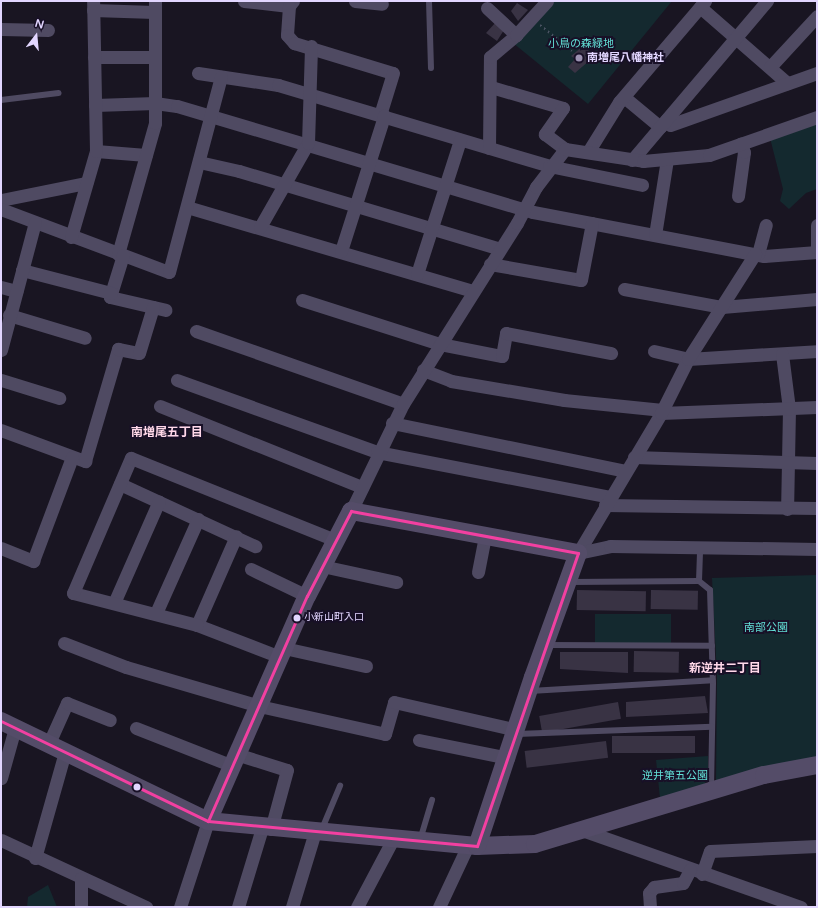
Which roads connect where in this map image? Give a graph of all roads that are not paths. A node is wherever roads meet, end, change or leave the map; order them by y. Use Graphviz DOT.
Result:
graph roads {
  1 [pos="244,1"];
  2 [pos="355,1"];
  3 [pos="429,1"];
  4 [pos="546,1"];
  5 [pos="767,1"];
  6 [pos="261,2"];
  7 [pos="291,4"];
  8 [pos="382,4"];
  9 [pos="703,4"];
  10 [pos="93,6"];
  11 [pos="155,6"];
  12 [pos="487,8"];
  13 [pos="817,16"];
  14 [pos="1,30"];
  15 [pos="48,30"];
  16 [pos="516,35"];
  17 [pos="735,38"];
  18 [pos="311,46"];
  19 [pos="94,57"];
  20 [pos="154,57"];
  21 [pos="770,67"];
  22 [pos="431,68"];
  23 [pos="198,72"];
  24 [pos="817,73"];
  25 [pos="221,77"];
  26 [pos="787,83"];
  27 [pos="491,87"];
  28 [pos="59,92"];
  29 [pos="308,93"];
  30 [pos="624,97"];
  31 [pos="1,100"];
  32 [pos="154,103"];
  33 [pos="95,105"];
  34 [pos="211,115"];
  35 [pos="382,116"];
  36 [pos="817,117"];
  37 [pos="663,124"];
  38 [pos="460,140"];
  39 [pos="308,143"];
  40 [pos="741,144"];
  41 [pos="489,148"];
  42 [pos="565,149"];
  43 [pos="96,151"];
  44 [pos="588,152"];
  45 [pos="146,155"];
  46 [pos="668,159"];
  47 [pos="632,160"];
  48 [pos="369,161"];
  49 [pos="199,162"];
  50 [pos="550,166"];
  51 [pos="86,183"];
  52 [pos="284,184"];
  53 [pos="446,184"];
  54 [pos="642,185"];
  55 [pos="738,196"];
  56 [pos="1,200"];
  57 [pos="187,206"];
  58 [pos="355,206"];
  59 [pos="525,208"];
  60 [pos="1,210"];
  61 [pos="35,222"];
  62 [pos="592,223"];
  63 [pos="766,225"];
  64 [pos="817,225"];
  65 [pos="260,227"];
  66 [pos="432,229"];
  67 [pos="655,235"];
  68 [pos="70,237"];
  69 [pos="817,248"];
  70 [pos="500,249"];
  71 [pos="341,251"];
  72 [pos="817,252"];
  73 [pos="757,254"];
  74 [pos="120,255"];
  75 [pos="490,264"];
  76 [pos="22,270"];
  77 [pos="417,274"];
  78 [pos="1,287"];
  79 [pos="624,289"];
  80 [pos="16,291"];
  81 [pos="472,291"];
  82 [pos="111,293"];
  83 [pos="817,299"];
  84 [pos="302,300"];
  85 [pos="153,307"];
  86 [pos="722,307"];
  87 [pos="166,310"];
  88 [pos="10,315"];
  89 [pos="196,331"];
  90 [pos="85,338"];
  91 [pos="440,344"];
  92 [pos="1,347"];
  93 [pos="654,351"];
  94 [pos="817,351"];
  95 [pos="611,353"];
  96 [pos="782,354"];
  97 [pos="688,358"];
  98 [pos="424,370"];
  99 [pos="1,380"];
  100 [pos="177,380"];
  101 [pos="59,398"];
  102 [pos="403,404"];
  103 [pos="160,406"];
  104 [pos="817,407"];
  105 [pos="788,409"];
  106 [pos="662,412"];
  107 [pos="392,423"];
  108 [pos="1,430"];
  109 [pos="377,452"];
  110 [pos="72,457"];
  111 [pos="634,457"];
  112 [pos="817,462"];
  113 [pos="789,463"];
  114 [pos="625,471"];
  115 [pos="120,484"];
  116 [pos="362,487"];
  117 [pos="159,501"];
  118 [pos="608,501"];
  119 [pos="817,508"];
  120 [pos="788,509"];
  121 [pos="351,511"];
  122 [pos="198,519"];
  123 [pos="236,536"];
  124 [pos="485,537"];
  125 [pos="335,540"];
  126 [pos="255,546"];
  127 [pos="1,548"];
  128 [pos="700,548"];
  129 [pos="817,549"];
  130 [pos="578,553"];
  131 [pos="322,566"];
  132 [pos="251,569"];
  133 [pos="478,572"];
  134 [pos="700,581"];
  135 [pos="396,582"];
  136 [pos="566,582"];
  137 [pos="307,596"];
  138 [pos="114,603"];
  139 [pos="156,614"];
  140 [pos="197,625"];
  141 [pos="64,643"];
  142 [pos="544,645"];
  143 [pos="712,646"];
  144 [pos="282,652"];
  145 [pos="366,666"];
  146 [pos="713,680"];
  147 [pos="528,691"];
  148 [pos="259,706"];
  149 [pos="110,720"];
  150 [pos="8,724"];
  151 [pos="712,727"];
  152 [pos="136,728"];
  153 [pos="516,732"];
  154 [pos="419,740"];
  155 [pos="49,743"];
  156 [pos="65,752"];
  157 [pos="508,758"];
  158 [pos="236,760"];
  159 [pos="817,765"];
  160 [pos="1,778"];
  161 [pos="340,786"];
  162 [pos="711,792"];
  163 [pos="432,800"];
  164 [pos="208,821"];
  165 [pos="267,828"];
  166 [pos="582,830"];
  167 [pos="318,832"];
  168 [pos="393,839"];
  169 [pos="1,840"];
  170 [pos="420,841"];
  171 [pos="473,846"];
  172 [pos="817,846"];
  173 [pos="35,858"];
  174 [pos="696,872"];
  175 [pos="81,878"];
  176 [pos="81,907"];
  177 [pos="146,907"];
  178 [pos="180,907"];
  179 [pos="238,907"];
  180 [pos="292,907"];
  181 [pos="357,907"];
  182 [pos="440,907"];
  183 [pos="650,907"];
  184 [pos="801,907"];
  1 -- 6 [label="street"];
  2 -- 8 [label="street"];
  3 -- 22 [label="lane"];
  4 -- 16 [label="street"];
  5 -- 17 [label="street"];
  6 -- 7 [label="street"];
  7 -- 18 [label="street"];
  9 -- 17 [label="street"];
  9 -- 30 [label="street"];
  10 -- 11 [label="street"];
  10 -- 19 [label="street"];
  11 -- 20 [label="street"];
  12 -- 16 [label="street"];
  13 -- 21 [label="street"];
  14 -- 15 [label="street"];
  16 -- 27 [label="street"];
  17 -- 21 [label="street"];
  17 -- 37 [label="street"];
  18 -- 29 [label="street"];
  18 -- 35 [label="street"];
  19 -- 20 [label="street"];
  19 -- 33 [label="street"];
  20 -- 32 [label="street"];
  21 -- 26 [label="street"];
  23 -- 25 [label="street"];
  24 -- 26 [label="street"];
  25 -- 29 [label="street"];
  25 -- 34 [label="street"];
  26 -- 37 [label="street"];
  27 -- 41 [label="street"];
  27 -- 42 [label="street"];
  28 -- 31 [label="lane"];
  29 -- 35 [label="street"];
  29 -- 39 [label="street"];
  30 -- 37 [label="street"];
  30 -- 44 [label="street"];
  32 -- 33 [label="street"];
  32 -- 34 [label="street"];
  32 -- 45 [label="street"];
  33 -- 43 [label="street"];
  34 -- 39 [label="street"];
  34 -- 49 [label="street"];
  35 -- 38 [label="street"];
  35 -- 48 [label="street"];
  36 -- 40 [label="street"];
  37 -- 47 [label="street"];
  38 -- 41 [label="street"];
  38 -- 53 [label="street"];
  39 -- 48 [label="street"];
  39 -- 52 [label="street"];
  40 -- 46 [label="street"];
  40 -- 55 [label="street"];
  41 -- 50 [label="street"];
  42 -- 44 [label="street"];
  42 -- 50 [label="street"];
  43 -- 45 [label="street"];
  43 -- 51 [label="street"];
  44 -- 47 [label="street"];
  45 -- 74 [label="street"];
  46 -- 47 [label="street"];
  46 -- 67 [label="street"];
  48 -- 53 [label="street"];
  48 -- 58 [label="street"];
  49 -- 52 [label="street"];
  49 -- 57 [label="street"];
  50 -- 54 [label="street"];
  50 -- 59 [label="street"];
  51 -- 56 [label="street"];
  51 -- 68 [label="street"];
  52 -- 58 [label="street"];
  52 -- 65 [label="street"];
  53 -- 59 [label="street"];
  53 -- 66 [label="street"];
  57 -- 65 [label="street"];
  57 -- 74 [label="street"];
  58 -- 66 [label="street"];
  58 -- 71 [label="street"];
  59 -- 62 [label="street"];
  59 -- 70 [label="street"];
  60 -- 61 [label="street"];
  61 -- 68 [label="street"];
  61 -- 76 [label="street"];
  62 -- 67 [label="street"];
  62 -- 75 [label="street"];
  63 -- 73 [label="street"];
  64 -- 69 [label="street"];
  65 -- 71 [label="street"];
  66 -- 70 [label="street"];
  66 -- 77 [label="street"];
  67 -- 73 [label="street"];
  68 -- 74 [label="street"];
  70 -- 75 [label="street"];
  71 -- 77 [label="street"];
  72 -- 73 [label="street"];
  73 -- 86 [label="street"];
  74 -- 82 [label="street"];
  75 -- 81 [label="street"];
  76 -- 80 [label="street"];
  76 -- 82 [label="street"];
  77 -- 81 [label="street"];
  78 -- 80 [label="street"];
  79 -- 86 [label="street"];
  80 -- 88 [label="street"];
  81 -- 91 [label="street"];
  82 -- 85 [label="street"];
  83 -- 86 [label="street"];
  84 -- 91 [label="street"];
  85 -- 87 [label="street"];
  85 -- 110 [label="street"];
  86 -- 97 [label="street"];
  88 -- 90 [label="street"];
  88 -- 92 [label="street"];
  89 -- 102 [label="street"];
  91 -- 95 [label="street"];
  91 -- 98 [label="street"];
  93 -- 97 [label="street"];
  94 -- 96 [label="street"];
  96 -- 97 [label="street"];
  96 -- 105 [label="street"];
  97 -- 106 [label="street"];
  98 -- 102 [label="street"];
  98 -- 106 [label="street"];
  99 -- 101 [label="street"];
  100 -- 109 [label="street"];
  102 -- 107 [label="street"];
  103 -- 116 [label="street"];
  104 -- 105 [label="street"];
  105 -- 106 [label="street"];
  105 -- 113 [label="street"];
  106 -- 111 [label="street"];
  107 -- 109 [label="street"];
  107 -- 114 [label="street"];
  108 -- 110 [label="street"];
  109 -- 116 [label="street"];
  109 -- 118 [label="street"];
  110 -- 127 [label="street"];
  111 -- 113 [label="street"];
  111 -- 114 [label="street"];
  112 -- 113 [label="street"];
  113 -- 120 [label="street"];
  114 -- 118 [label="street"];
  115 -- 117 [label="street"];
  115 -- 125 [label="street"];
  115 -- 138 [label="street"];
  116 -- 121 [label="street"];
  117 -- 122 [label="street"];
  117 -- 138 [label="street"];
  118 -- 120 [label="street"];
  118 -- 130 [label="street"];
  119 -- 120 [label="street"];
  121 -- 124 [label="street"];
  121 -- 125 [label="street"];
  122 -- 123 [label="street"];
  122 -- 139 [label="street"];
  123 -- 126 [label="street"];
  123 -- 140 [label="street"];
  124 -- 130 [label="street"];
  124 -- 133 [label="street"];
  125 -- 131 [label="street"];
  128 -- 129 [label="street"];
  128 -- 130 [label="street"];
  128 -- 134 [label="lane"];
  130 -- 136 [label="street"];
  131 -- 135 [label="street"];
  131 -- 137 [label="street"];
  132 -- 137 [label="street"];
  134 -- 136 [label="lane"];
  134 -- 143 [label="lane"];
  136 -- 142 [label="street"];
  137 -- 144 [label="street"];
  138 -- 139 [label="street"];
  139 -- 140 [label="street"];
  140 -- 144 [label="street"];
  141 -- 148 [label="street"];
  142 -- 143 [label="lane"];
  142 -- 147 [label="street"];
  143 -- 146 [label="lane"];
  144 -- 145 [label="street"];
  144 -- 148 [label="street"];
  146 -- 147 [label="lane"];
  146 -- 151 [label="lane"];
  147 -- 153 [label="street"];
  148 -- 153 [label="street"];
  148 -- 158 [label="street"];
  149 -- 155 [label="street"];
  150 -- 155 [label="street"];
  150 -- 160 [label="street"];
  151 -- 153 [label="lane"];
  151 -- 162 [label="lane"];
  152 -- 158 [label="street"];
  153 -- 157 [label="street"];
  154 -- 157 [label="street"];
  155 -- 156 [label="street"];
  156 -- 164 [label="street"];
  156 -- 173 [label="street"];
  157 -- 171 [label="street"];
  158 -- 164 [label="street"];
  158 -- 165 [label="street"];
  159 -- 162 [label="street"];
  161 -- 167 [label="lane"];
  162 -- 166 [label="street"];
  163 -- 170 [label="lane"];
  164 -- 165 [label="street"];
  164 -- 178 [label="street"];
  165 -- 167 [label="street"];
  165 -- 179 [label="street"];
  166 -- 171 [label="street"];
  166 -- 174 [label="street"];
  167 -- 168 [label="street"];
  167 -- 180 [label="street"];
  168 -- 170 [label="street"];
  168 -- 181 [label="street"];
  169 -- 173 [label="street"];
  170 -- 171 [label="street"];
  171 -- 182 [label="street"];
  172 -- 174 [label="street"];
  173 -- 175 [label="street"];
  174 -- 183 [label="street"];
  174 -- 184 [label="street"];
  175 -- 176 [label="street"];
  175 -- 177 [label="street"];
}
